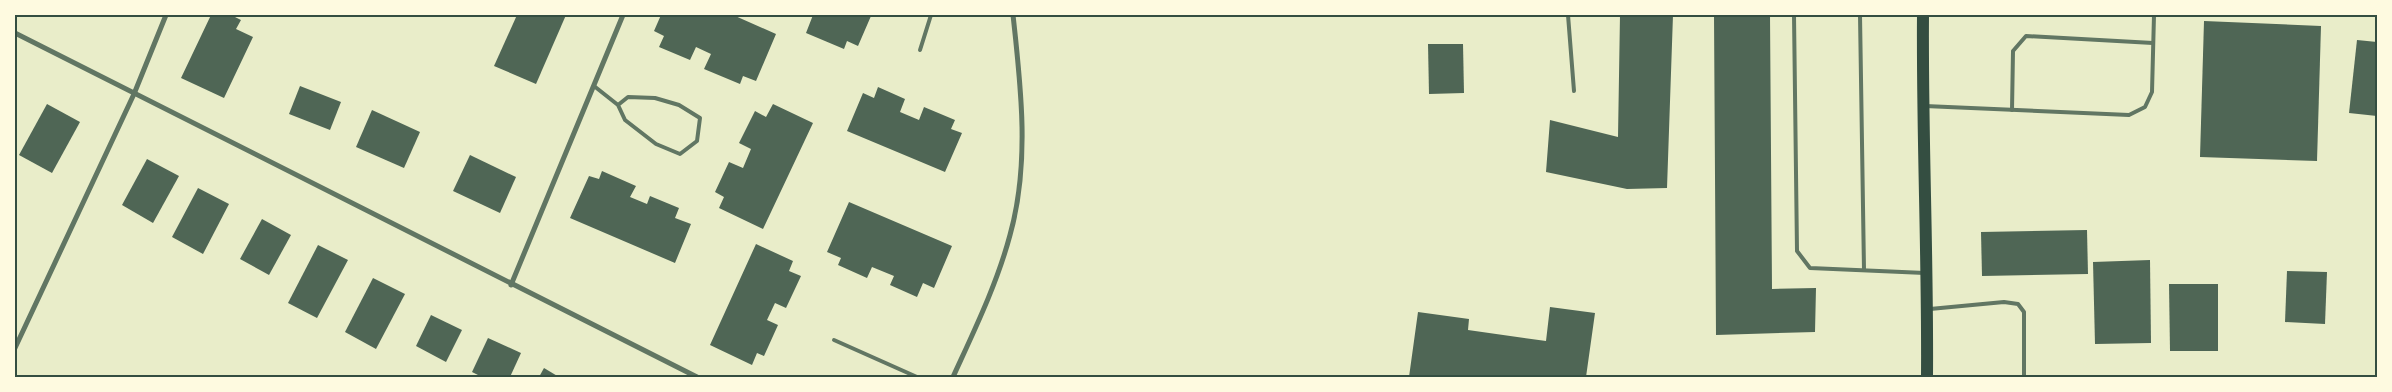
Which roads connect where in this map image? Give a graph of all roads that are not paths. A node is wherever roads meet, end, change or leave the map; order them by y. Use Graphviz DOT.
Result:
graph roads {
  1 [pos="166,15"];
  2 [pos="624,15"];
  3 [pos="931,15"];
  4 [pos="1013,15"];
  5 [pos="1568,15"];
  6 [pos="1794,15"];
  7 [pos="1860,15"];
  8 [pos="1923,15"];
  9 [pos="2154,15"];
  10 [pos="15,33"];
  11 [pos="2153,43"];
  12 [pos="920,50"];
  13 [pos="594,86"];
  14 [pos="1574,92"];
  15 [pos="134,94"];
  16 [pos="618,106"];
  17 [pos="1922,106"];
  18 [pos="2012,110"];
  19 [pos="1864,270"];
  20 [pos="1926,273"];
  21 [pos="511,285"];
  22 [pos="1928,309"];
  23 [pos="834,340"];
  24 [pos="15,348"];
  25 [pos="697,377"];
  26 [pos="918,377"];
  27 [pos="953,377"];
  28 [pos="1927,377"];
  29 [pos="2024,377"];
  1 -- 15 [label="street"];
  2 -- 13 [label="street"];
  3 -- 12 [label="lane"];
  4 -- 27 [label="street"];
  5 -- 14 [label="lane"];
  6 -- 19 [label="lane"];
  7 -- 19 [label="lane"];
  8 -- 17 [label="main road"];
  9 -- 11 [label="lane"];
  10 -- 15 [label="street"];
  11 -- 18 [label="lane"];
  11 -- 18 [label="lane"];
  13 -- 16 [label="lane"];
  13 -- 21 [label="street"];
  15 -- 21 [label="street"];
  15 -- 24 [label="street"];
  16 -- 16 [label="lane"];
  17 -- 18 [label="lane"];
  17 -- 20 [label="main road"];
  19 -- 20 [label="lane"];
  20 -- 22 [label="main road"];
  21 -- 25 [label="street"];
  22 -- 28 [label="main road"];
  22 -- 29 [label="lane"];
  23 -- 26 [label="lane"];
}
